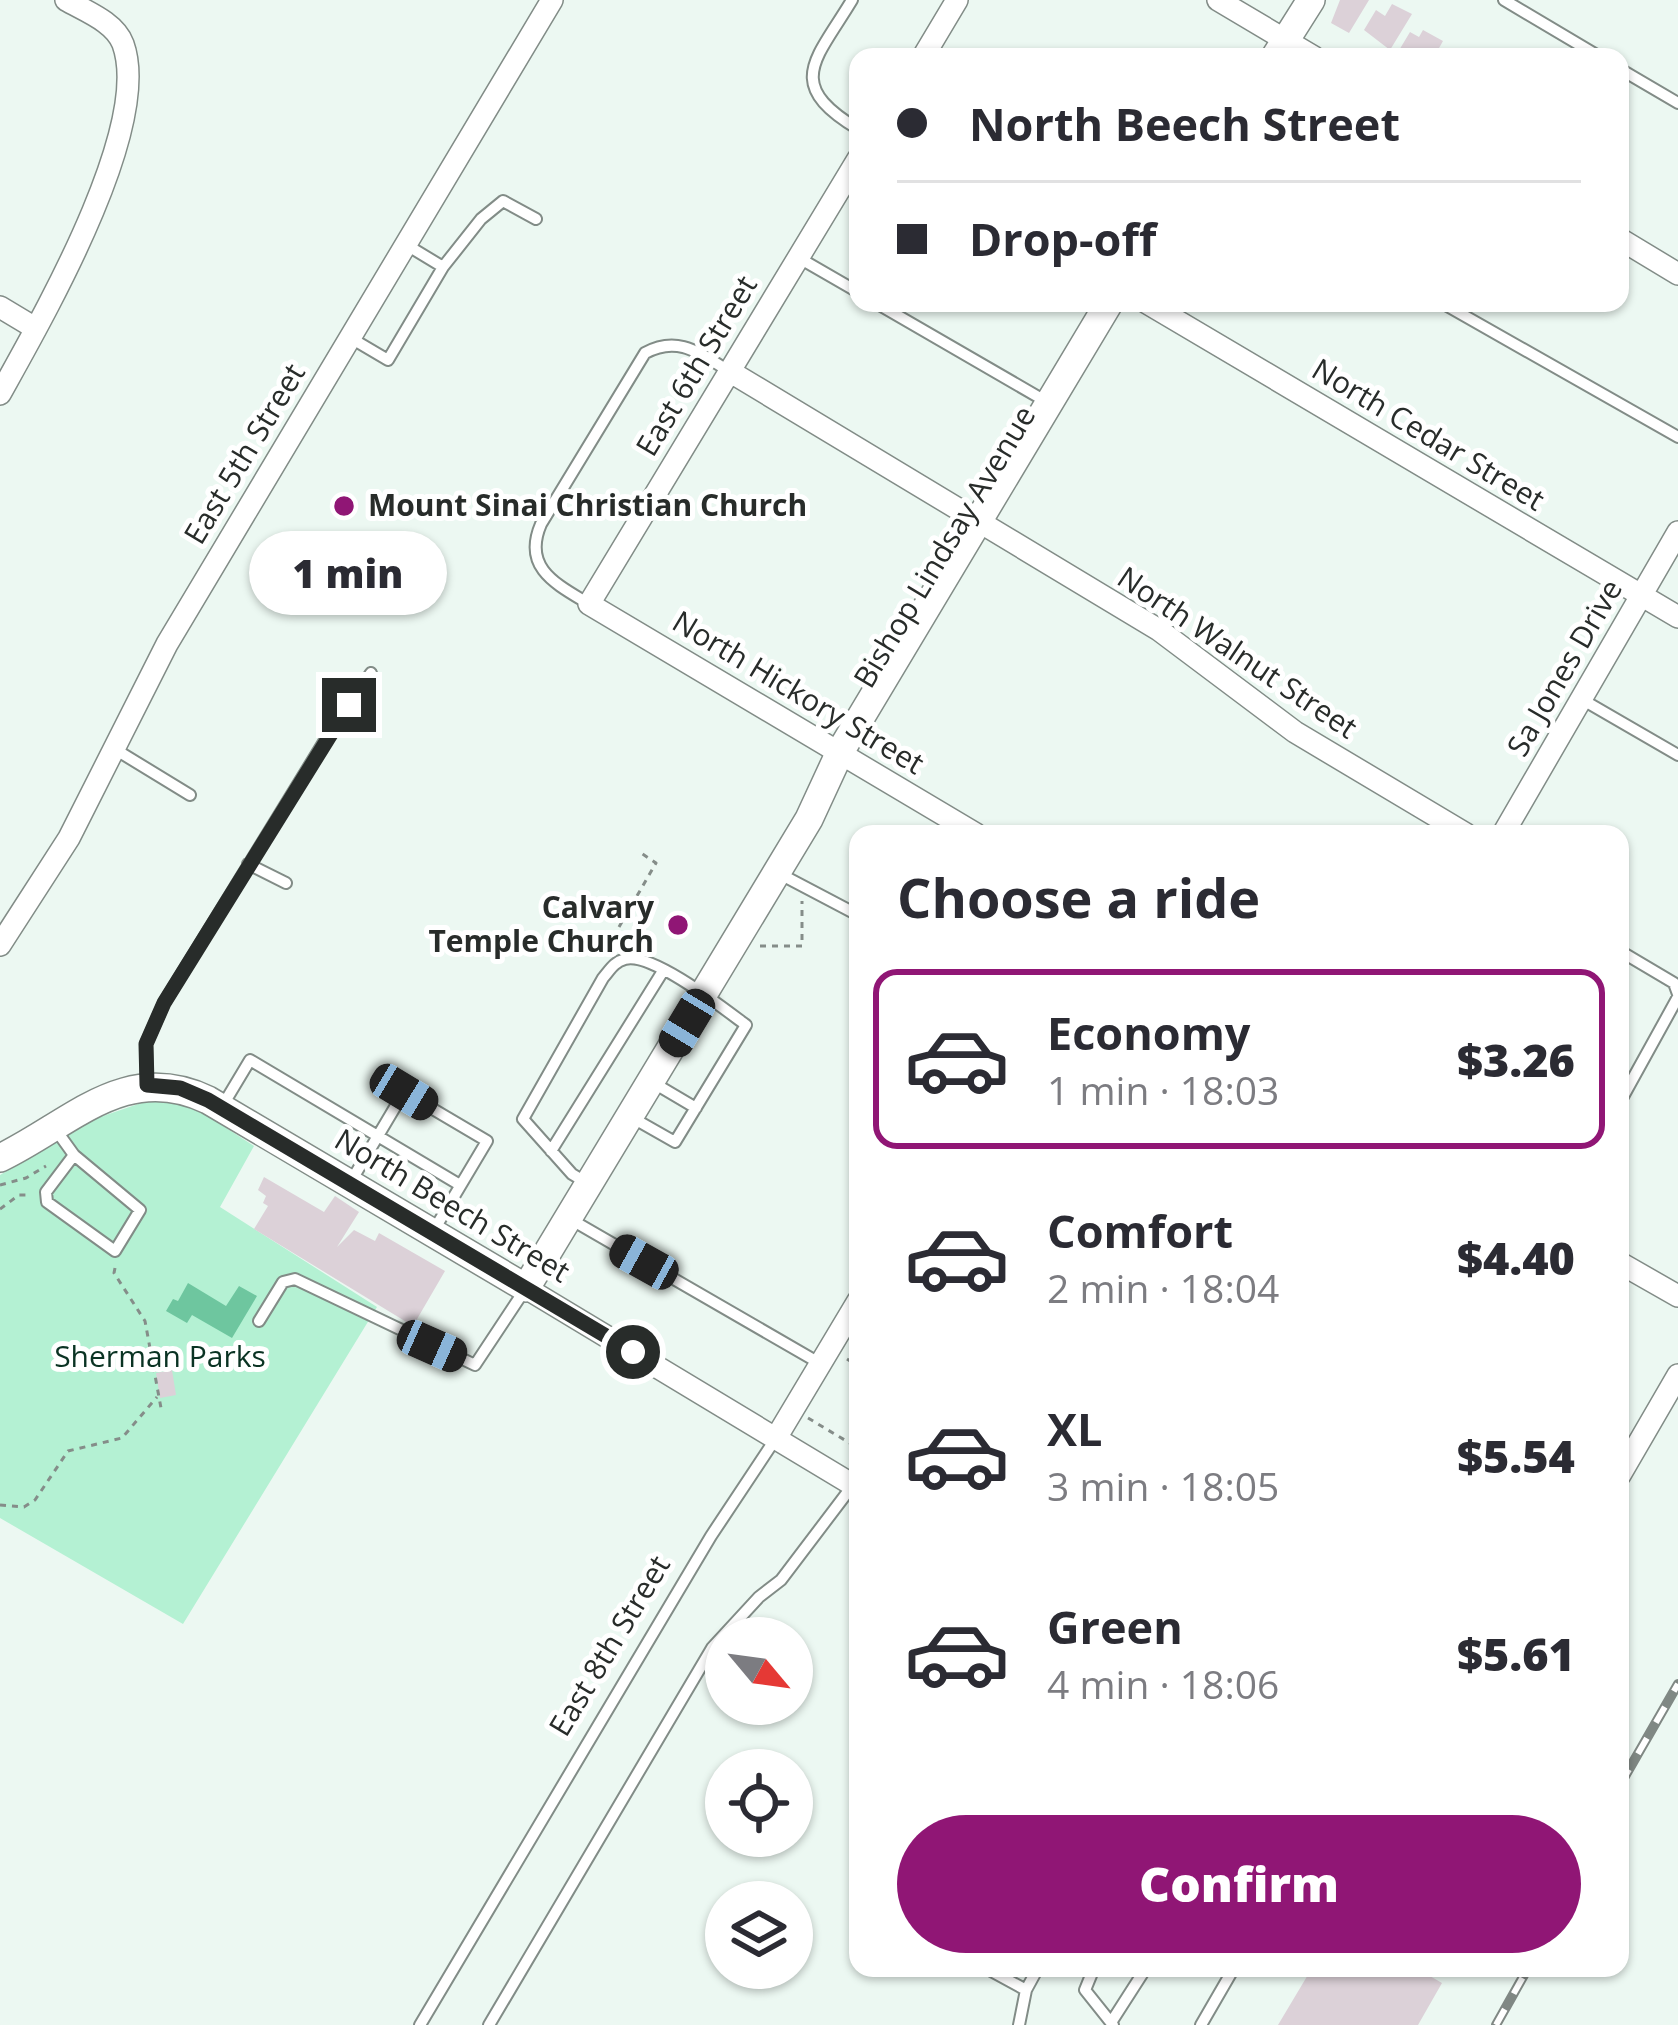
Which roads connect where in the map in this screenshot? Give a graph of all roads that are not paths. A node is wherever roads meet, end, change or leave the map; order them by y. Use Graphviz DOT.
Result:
graph roads {
  1 [pos="66,0"];
  2 [pos="552,0"];
  3 [pos="852,0"];
  4 [pos="957,0"];
  5 [pos="1218,0"];
  6 [pos="1291,0"];
  7 [pos="1311,0"];
  8 [pos="1504,0"];
  9 [pos="1278,43"];
  10 [pos="928,48"];
  11 [pos="1585,48"];
  12 [pos="1629,74"];
  13 [pos="1678,103"];
  14 [pos="849,123"];
  15 [pos="849,173"];
  16 [pos="536,219"];
  17 [pos="405,244"];
  18 [pos="1629,244"];
  19 [pos="797,257"];
  20 [pos="443,267"];
  21 [pos="1678,274"];
  22 [pos="849,287"];
  23 [pos="0,307"];
  24 [pos="891,312"];
  25 [pos="1103,312"];
  26 [pos="1124,312"];
  27 [pos="1162,312"];
  28 [pos="1458,312"];
  29 [pos="35,328"];
  30 [pos="350,337"];
  31 [pos="729,371"];
  32 [pos="0,394"];
  33 [pos="1049,404"];
  34 [pos="1678,437"];
  35 [pos="986,526"];
  36 [pos="1678,532"];
  37 [pos="1641,596"];
  38 [pos="590,604"];
  39 [pos="1678,617"];
  40 [pos="371,674"];
  41 [pos="1583,700"];
  42 [pos="113,748"];
  43 [pos="1678,755"];
  44 [pos="847,757"];
  45 [pos="190,795"];
  46 [pos="958,825"];
  47 [pos="1451,825"];
  48 [pos="1508,825"];
  49 [pos="248,863"];
  50 [pos="777,873"];
  51 [pos="286,883"];
  52 [pos="849,910"];
  53 [pos="0,944"];
  54 [pos="1629,956"];
  55 [pos="663,971"];
  56 [pos="705,994"];
  57 [pos="1678,995"];
  58 [pos="652,1082"];
  59 [pos="147,1085"];
  60 [pos="1629,1085"];
  61 [pos="222,1108"];
  62 [pos="695,1108"];
  63 [pos="631,1116"];
  64 [pos="54,1127"];
  65 [pos="378,1136"];
  66 [pos="551,1151"];
  67 [pos="74,1155"];
  68 [pos="0,1158"];
  69 [pos="350,1183"];
  70 [pos="460,1185"];
  71 [pos="590,1185"];
  72 [pos="570,1219"];
  73 [pos="432,1232"];
  74 [pos="1629,1268"];
  75 [pos="526,1288"];
  76 [pos="1678,1296"];
  77 [pos="849,1316"];
  78 [pos="260,1321"];
  79 [pos="821,1364"];
  80 [pos="1678,1375"];
  81 [pos="776,1438"];
  82 [pos="1629,1459"];
  83 [pos="849,1482"];
  84 [pos="849,1494"];
  85 [pos="1002,1977"];
  86 [pos="1033,1977"];
  87 [pos="1090,1977"];
  88 [pos="1140,1977"];
  89 [pos="1229,1977"];
  90 [pos="1026,1990"];
  91 [pos="1112,2023"];
  92 [pos="420,2025"];
  93 [pos="489,2025"];
  94 [pos="1018,2025"];
  95 [pos="1201,2025"];
  1 -- 29 [label="street"];
  2 -- 17 [label="street, East 5th Street"];
  3 -- 14 [label="lane"];
  4 -- 10 [label="street"];
  5 -- 9 [label="street"];
  6 -- 9 [label="street"];
  7 -- 9 [label="street"];
  8 -- 11 [label="lane"];
  12 -- 13 [label="lane"];
  15 -- 19 [label="street, East 6th Street"];
  16 -- 20 [label="lane"];
  17 -- 20 [label="lane"];
  17 -- 30 [label="street, East 5th Street"];
  18 -- 21 [label="street"];
  19 -- 22 [label="lane"];
  19 -- 31 [label="street, East 6th Street"];
  20 -- 30 [label="lane"];
  23 -- 29 [label="street"];
  24 -- 33 [label="lane"];
  25 -- 33 [label="street, Bishop Lindsay Avenue"];
  26 -- 35 [label="street, Bishop Lindsay Avenue"];
  27 -- 37 [label="street, North Cedar Street"];
  28 -- 34 [label="lane"];
  29 -- 32 [label="street"];
  30 -- 42 [label="street, East 5th Street"];
  31 -- 35 [label="street, North Walnut Street"];
  31 -- 38 [label="street, East 6th Street"];
  31 -- 38 [label="lane"];
  33 -- 35 [label="street, Bishop Lindsay Avenue"];
  35 -- 44 [label="street, Bishop Lindsay Avenue"];
  35 -- 47 [label="street, North Walnut Street"];
  36 -- 37 [label="street, Sa Jones Drive"];
  37 -- 39 [label="street, North Cedar Street"];
  37 -- 41 [label="street, Sa Jones Drive"];
  38 -- 44 [label="street, North Hickory Street"];
  40 -- 49 [label="lane"];
  41 -- 43 [label="lane"];
  41 -- 48 [label="street, Sa Jones Drive"];
  42 -- 45 [label="lane"];
  42 -- 53 [label="street, East 5th Street"];
  44 -- 46 [label="street, North Hickory Street"];
  44 -- 50 [label="street, Bishop Lindsay Avenue"];
  49 -- 51 [label="lane"];
  49 -- 59 [label="lane"];
  50 -- 52 [label="lane"];
  50 -- 56 [label="street, Bishop Lindsay Avenue"];
  54 -- 57 [label="lane"];
  55 -- 56 [label="lane"];
  55 -- 66 [label="lane"];
  55 -- 66 [label="lane"];
  56 -- 58 [label="street, Bishop Lindsay Avenue"];
  56 -- 62 [label="lane"];
  57 -- 60 [label="lane"];
  58 -- 62 [label="lane"];
  58 -- 63 [label="street, Bishop Lindsay Avenue"];
  59 -- 61 [label="street, North Beech Street"];
  59 -- 64 [label="street"];
  61 -- 65 [label="lane"];
  61 -- 69 [label="street, North Beech Street"];
  62 -- 63 [label="lane"];
  63 -- 71 [label="street, Bishop Lindsay Avenue"];
  64 -- 67 [label="lane"];
  64 -- 68 [label="street"];
  65 -- 69 [label="lane"];
  65 -- 70 [label="lane"];
  65 -- 70 [label="lane"];
  66 -- 71 [label="lane"];
  67 -- 67 [label="lane"];
  69 -- 73 [label="street, North Beech Street"];
  70 -- 73 [label="lane"];
  71 -- 72 [label="street, Bishop Lindsay Avenue"];
  72 -- 75 [label="street, Bishop Lindsay Avenue"];
  72 -- 79 [label="lane"];
  73 -- 75 [label="street, North Beech Street"];
  74 -- 76 [label="street"];
  75 -- 78 [label="lane"];
  75 -- 81 [label="street, North Beech Street"];
  77 -- 79 [label="street, East 8th Street"];
  79 -- 81 [label="street, East 8th Street"];
  80 -- 82 [label="street"];
  81 -- 83 [label="street, North Beech Street"];
  81 -- 92 [label="lane, East 8th Street"];
  84 -- 93 [label="lane"];
  85 -- 90 [label="lane"];
  86 -- 90 [label="lane"];
  87 -- 91 [label="lane"];
  88 -- 91 [label="lane"];
  89 -- 95 [label="lane"];
  90 -- 94 [label="lane"];
}
